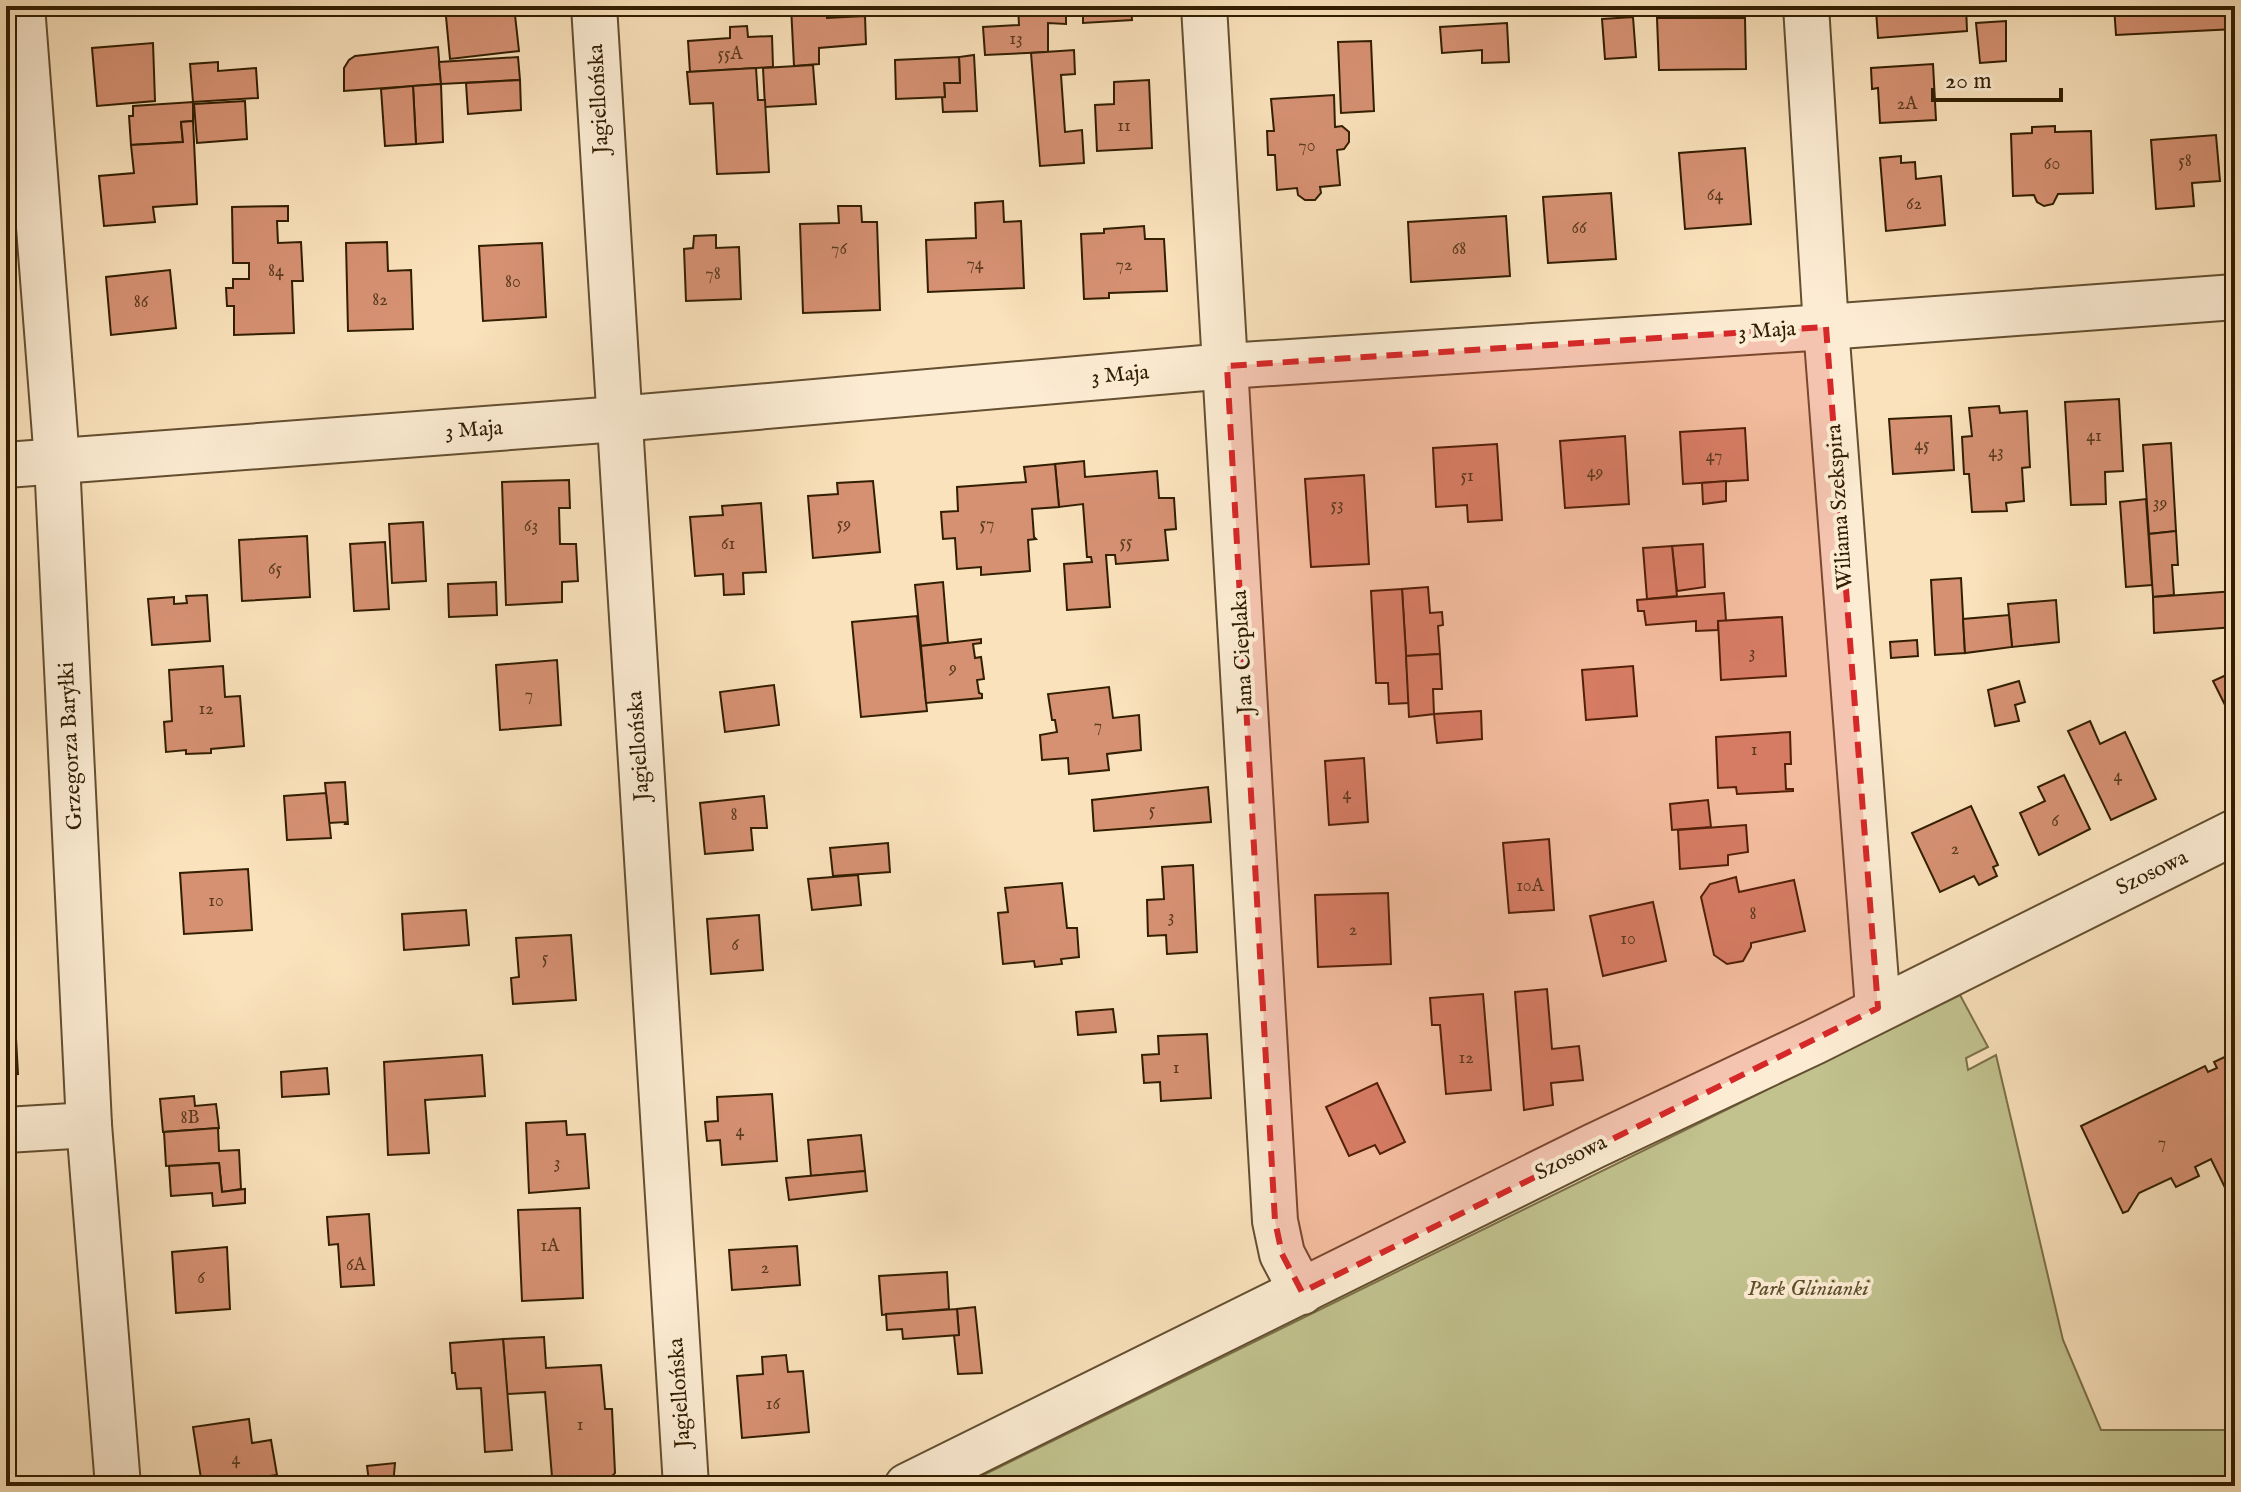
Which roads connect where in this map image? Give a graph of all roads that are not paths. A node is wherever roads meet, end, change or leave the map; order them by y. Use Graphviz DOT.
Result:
graph roads {
  1 [pos="22,6"];
  2 [pos="594,6"];
  3 [pos="1204,6"];
  4 [pos="1806,6"];
  5 [pos="2235,297"];
  6 [pos="1826,327"];
  7 [pos="1227,366"];
  8 [pos="618,419"];
  9 [pos="57,461"];
  10 [pos="6,465"];
  11 [pos="2235,832"];
  12 [pos="1878,1008"];
  13 [pos="89,1125"];
  14 [pos="6,1130"];
  15 [pos="1302,1292"];
  16 [pos="118,1486"];
  17 [pos="686,1486"];
  18 [pos="907,1486"];
  1 -- 9 [label="street, Grzegorza Baryłki"];
  2 -- 8 [label="street, Jagiellońska"];
  3 -- 7 [label="street, Jana Cieplaka"];
  4 -- 6 [label="street, Wiliama Szekspira"];
  5 -- 6 [label="street, 3 Maja"];
  6 -- 7 [label="street, 3 Maja"];
  6 -- 12 [label="street, Wiliama Szekspira"];
  7 -- 8 [label="street, 3 Maja"];
  7 -- 15 [label="street, Jana Cieplaka"];
  8 -- 9 [label="street, 3 Maja"];
  8 -- 17 [label="street, Jagiellońska"];
  9 -- 10 [label="street, 3 Maja"];
  9 -- 13 [label="street, Grzegorza Baryłki"];
  11 -- 12 [label="street, Szosowa"];
  12 -- 15 [label="street, Szosowa"];
  13 -- 14 [label="street"];
  13 -- 16 [label="street, Grzegorza Baryłki"];
  15 -- 18 [label="street, Szosowa"];
}
